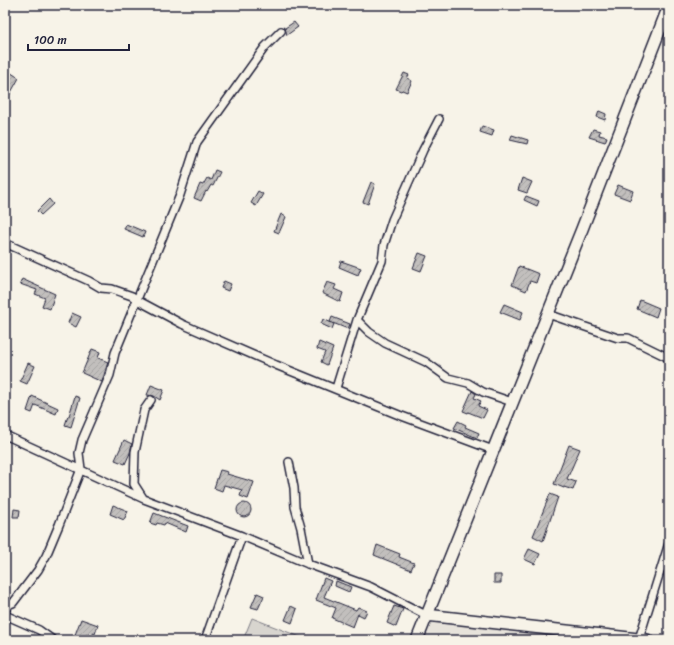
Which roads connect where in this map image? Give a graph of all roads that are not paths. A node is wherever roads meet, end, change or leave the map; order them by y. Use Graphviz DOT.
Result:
graph roads {
  1 [pos="669,6"];
  2 [pos="280,31"];
  3 [pos="439,119"];
  4 [pos="5,243"];
  5 [pos="137,300"];
  6 [pos="548,314"];
  7 [pos="357,320"];
  8 [pos="669,358"];
  9 [pos="336,388"];
  10 [pos="151,400"];
  11 [pos="512,402"];
  12 [pos="5,435"];
  13 [pos="493,450"];
  14 [pos="289,462"];
  15 [pos="81,469"];
  16 [pos="144,499"];
  17 [pos="242,536"];
  18 [pos="669,543"];
  19 [pos="308,564"];
  20 [pos="5,610"];
  21 [pos="5,615"];
  22 [pos="426,615"];
  23 [pos="53,640"];
  24 [pos="205,640"];
  25 [pos="416,640"];
  26 [pos="643,640"];
  1 -- 6 [label="street"];
  2 -- 5 [label="street"];
  3 -- 7 [label="street"];
  4 -- 5 [label="street"];
  5 -- 9 [label="street"];
  5 -- 15 [label="street"];
  6 -- 8 [label="street"];
  6 -- 11 [label="street"];
  7 -- 9 [label="street"];
  7 -- 11 [label="street"];
  9 -- 13 [label="street"];
  10 -- 16 [label="street"];
  11 -- 13 [label="street"];
  12 -- 15 [label="street"];
  13 -- 22 [label="street"];
  14 -- 19 [label="street"];
  15 -- 16 [label="street"];
  15 -- 20 [label="street"];
  16 -- 17 [label="street"];
  17 -- 19 [label="street"];
  17 -- 24 [label="street"];
  18 -- 26 [label="street"];
  19 -- 22 [label="street"];
  21 -- 23 [label="street"];
  22 -- 25 [label="street"];
  22 -- 26 [label="street"];
}
